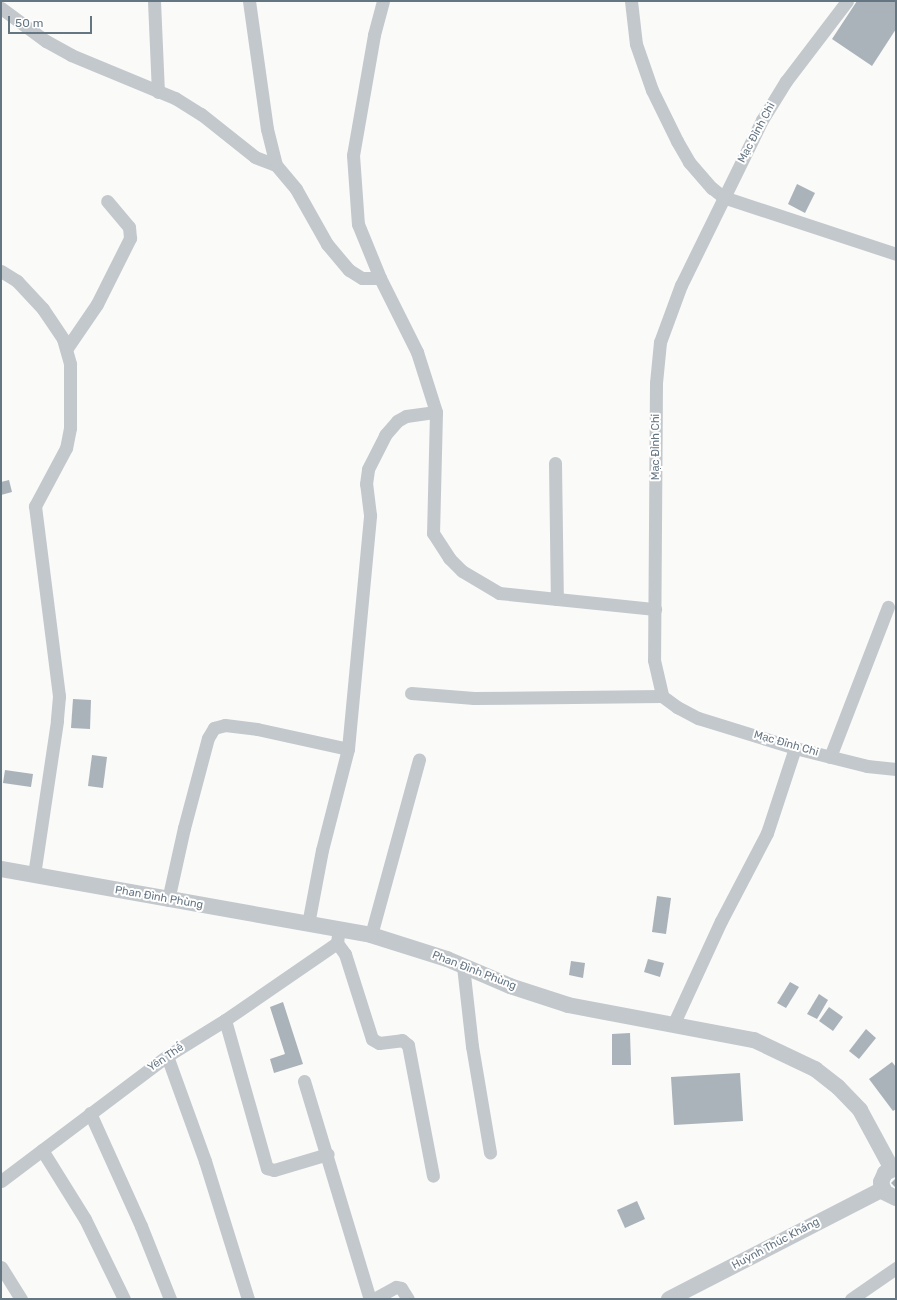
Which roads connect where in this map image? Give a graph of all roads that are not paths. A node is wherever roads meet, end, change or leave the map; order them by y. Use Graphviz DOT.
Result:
graph roads {
  1 [pos="154,1"];
  2 [pos="249,1"];
  3 [pos="383,1"];
  4 [pos="631,1"];
  5 [pos="847,1"];
  6 [pos="1,8"];
  7 [pos="158,92"];
  8 [pos="276,164"];
  9 [pos="723,197"];
  10 [pos="107,201"];
  11 [pos="896,254"];
  12 [pos="1,271"];
  13 [pos="380,278"];
  14 [pos="67,348"];
  15 [pos="436,412"];
  16 [pos="555,463"];
  17 [pos="557,599"];
  18 [pos="888,607"];
  19 [pos="655,609"];
  20 [pos="411,693"];
  21 [pos="662,696"];
  22 [pos="795,748"];
  23 [pos="348,749"];
  24 [pos="830,757"];
  25 [pos="419,758"];
  26 [pos="896,769"];
  27 [pos="1,869"];
  28 [pos="34,874"];
  29 [pos="168,900"];
  30 [pos="308,924"];
  31 [pos="371,935"];
  32 [pos="338,936"];
  33 [pos="463,966"];
  34 [pos="225,1020"];
  35 [pos="674,1023"];
  36 [pos="167,1056"];
  37 [pos="304,1081"];
  38 [pos="90,1113"];
  39 [pos="42,1150"];
  40 [pos="490,1152"];
  41 [pos="328,1154"];
  42 [pos="894,1168"];
  43 [pos="433,1176"];
  44 [pos="1,1181"];
  45 [pos="890,1193"];
  46 [pos="1,1267"];
  47 [pos="896,1268"];
  48 [pos="21,1299"];
  49 [pos="124,1299"];
  50 [pos="170,1299"];
  51 [pos="248,1299"];
  52 [pos="370,1299"];
  53 [pos="374,1299"];
  54 [pos="408,1299"];
  55 [pos="668,1299"];
  56 [pos="851,1299"];
  1 -- 7 [label="street"];
  2 -- 8 [label="street"];
  3 -- 13 [label="street"];
  4 -- 9 [label="street"];
  5 -- 9 [label="street, Mạc Đỉnh Chi"];
  6 -- 7 [label="street"];
  7 -- 8 [label="street"];
  8 -- 13 [label="street"];
  9 -- 11 [label="street"];
  9 -- 19 [label="street, Mạc Đỉnh Chi"];
  10 -- 14 [label="street"];
  12 -- 14 [label="street"];
  13 -- 15 [label="street"];
  14 -- 28 [label="street"];
  15 -- 17 [label="street"];
  15 -- 23 [label="street"];
  16 -- 17 [label="street"];
  17 -- 19 [label="street"];
  18 -- 24 [label="street"];
  19 -- 21 [label="street, Mạc Đỉnh Chi"];
  20 -- 21 [label="street"];
  21 -- 22 [label="street, Mạc Đỉnh Chi"];
  22 -- 24 [label="street, Mạc Đỉnh Chi"];
  22 -- 35 [label="street"];
  23 -- 29 [label="street"];
  23 -- 30 [label="street"];
  24 -- 26 [label="street, Mạc Đỉnh Chi"];
  25 -- 31 [label="street"];
  27 -- 28 [label="street, Phan Đình Phùng"];
  28 -- 29 [label="street, Phan Đình Phùng"];
  29 -- 30 [label="street, Phan Đình Phùng"];
  30 -- 32 [label="street, Phan Đình Phùng"];
  31 -- 32 [label="street, Phan Đình Phùng"];
  31 -- 33 [label="street, Phan Đình Phùng"];
  32 -- 34 [label="street, Yên Thế"];
  32 -- 43 [label="street"];
  33 -- 35 [label="street, Phan Đình Phùng"];
  33 -- 40 [label="street"];
  34 -- 36 [label="street, Yên Thế"];
  34 -- 41 [label="street"];
  35 -- 42 [label="street, Phan Đình Phùng"];
  36 -- 38 [label="street, Yên Thế"];
  36 -- 51 [label="street"];
  37 -- 41 [label="street"];
  38 -- 39 [label="street, Yên Thế"];
  38 -- 50 [label="street"];
  39 -- 44 [label="street, Yên Thế"];
  39 -- 49 [label="street"];
  41 -- 52 [label="street"];
  42 -- 45 [label="street"];
  45 -- 55 [label="street, Huỳnh Thúc Kháng"];
  46 -- 48 [label="street"];
  47 -- 56 [label="street"];
  53 -- 54 [label="street"];
}
